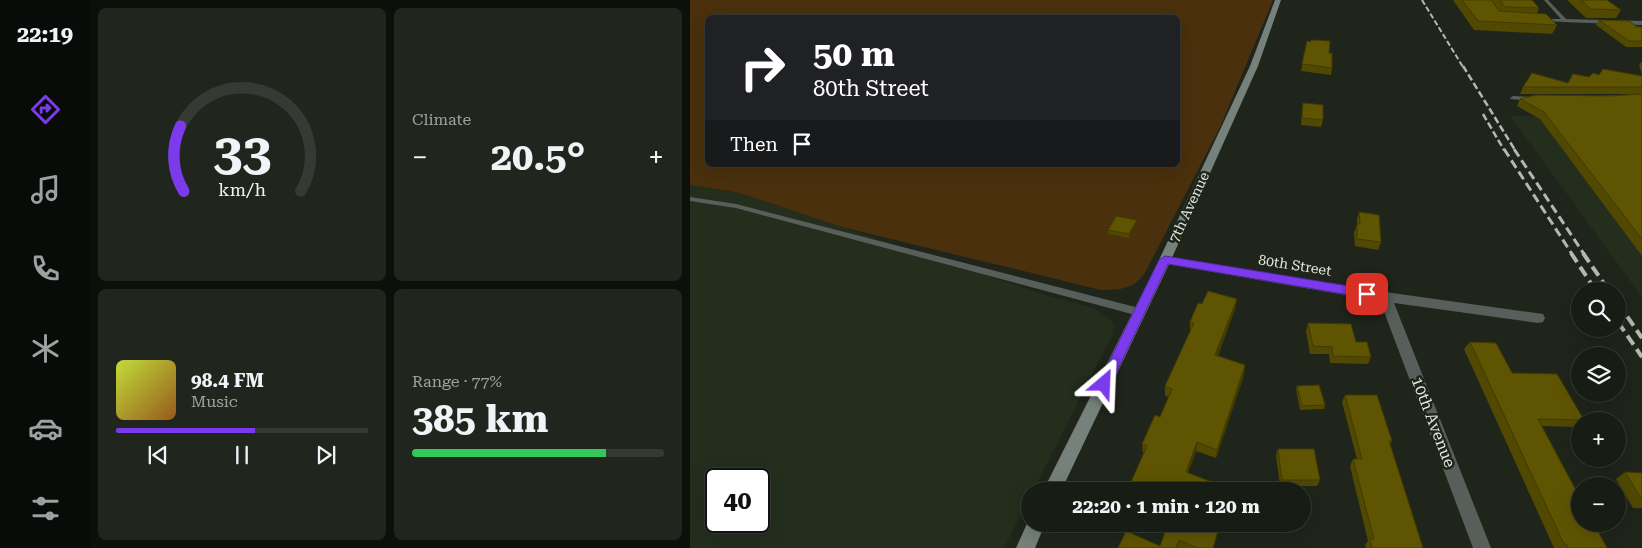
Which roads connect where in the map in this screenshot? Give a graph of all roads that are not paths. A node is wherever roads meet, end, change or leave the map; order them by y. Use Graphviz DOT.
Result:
graph roads {
  1 [pos="1278,0"];
  2 [pos="1546,0"];
  3 [pos="1536,20"];
  4 [pos="1565,21"];
  5 [pos="1642,23"];
  6 [pos="1513,98"];
  7 [pos="1540,99"];
  8 [pos="690,199"];
  9 [pos="1165,260"];
  10 [pos="1385,297"];
  11 [pos="1139,312"];
  12 [pos="1538,318"];
  13 [pos="1056,482"];
  14 [pos="1032,532"];
  15 [pos="1024,548"];
  16 [pos="1482,548"];
  1 -- 9 [label="street, 7th Avenue"];
  2 -- 4 [label="lane"];
  3 -- 4 [label="lane"];
  4 -- 5 [label="street"];
  6 -- 7 [label="lane"];
  8 -- 11 [label="lane"];
  9 -- 10 [label="street, 80th Street"];
  9 -- 11 [label="street, 7th Avenue"];
  10 -- 12 [label="street, 80th Street"];
  10 -- 16 [label="street, 10th Avenue"];
  11 -- 13 [label="street, 7th Avenue"];
  14 -- 15 [label="street"];
}
